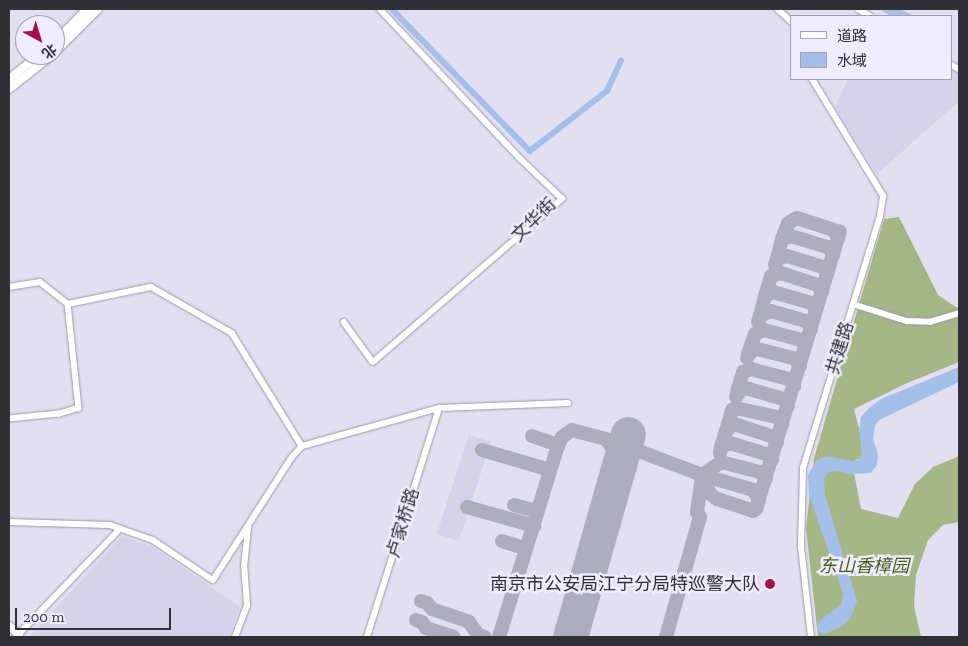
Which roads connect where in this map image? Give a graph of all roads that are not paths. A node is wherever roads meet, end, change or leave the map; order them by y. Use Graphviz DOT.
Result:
graph roads {
  1 [pos="87,9"];
  2 [pos="98,9"];
  3 [pos="379,9"];
  4 [pos="778,9"];
  5 [pos="790,20"];
  6 [pos="65,32"];
  7 [pos="65,42"];
  8 [pos="26,65"];
  9 [pos="39,65"];
  10 [pos="9,79"];
  11 [pos="813,80"];
  12 [pos="9,89"];
  13 [pos="9,287"];
  14 [pos="68,304"];
  15 [pos="853,304"];
  16 [pos="959,313"];
  17 [pos="344,322"];
  18 [pos="568,404"];
  19 [pos="439,408"];
  20 [pos="9,419"];
  21 [pos="302,446"];
  22 [pos="9,522"];
  23 [pos="248,526"];
  24 [pos="120,529"];
  25 [pos="9,626"];
  26 [pos="17,636"];
  27 [pos="235,637"];
  28 [pos="367,637"];
  29 [pos="811,637"];
  1 -- 6 [label="main road"];
  2 -- 7 [label="main road"];
  3 -- 17 [label="street, 文华街"];
  4 -- 5 [label="street"];
  8 -- 10 [label="main road"];
  9 -- 12 [label="main road"];
  11 -- 15 [label="street, 共建路"];
  13 -- 14 [label="street"];
  14 -- 20 [label="street"];
  14 -- 21 [label="street"];
  15 -- 16 [label="street"];
  15 -- 29 [label="street, 共建路"];
  18 -- 19 [label="street"];
  19 -- 21 [label="street"];
  19 -- 28 [label="street, 卢家桥路"];
  21 -- 23 [label="street"];
  22 -- 24 [label="street"];
  23 -- 24 [label="street"];
  23 -- 27 [label="street"];
  24 -- 26 [label="street"];
  25 -- 26 [label="main road"];
}
